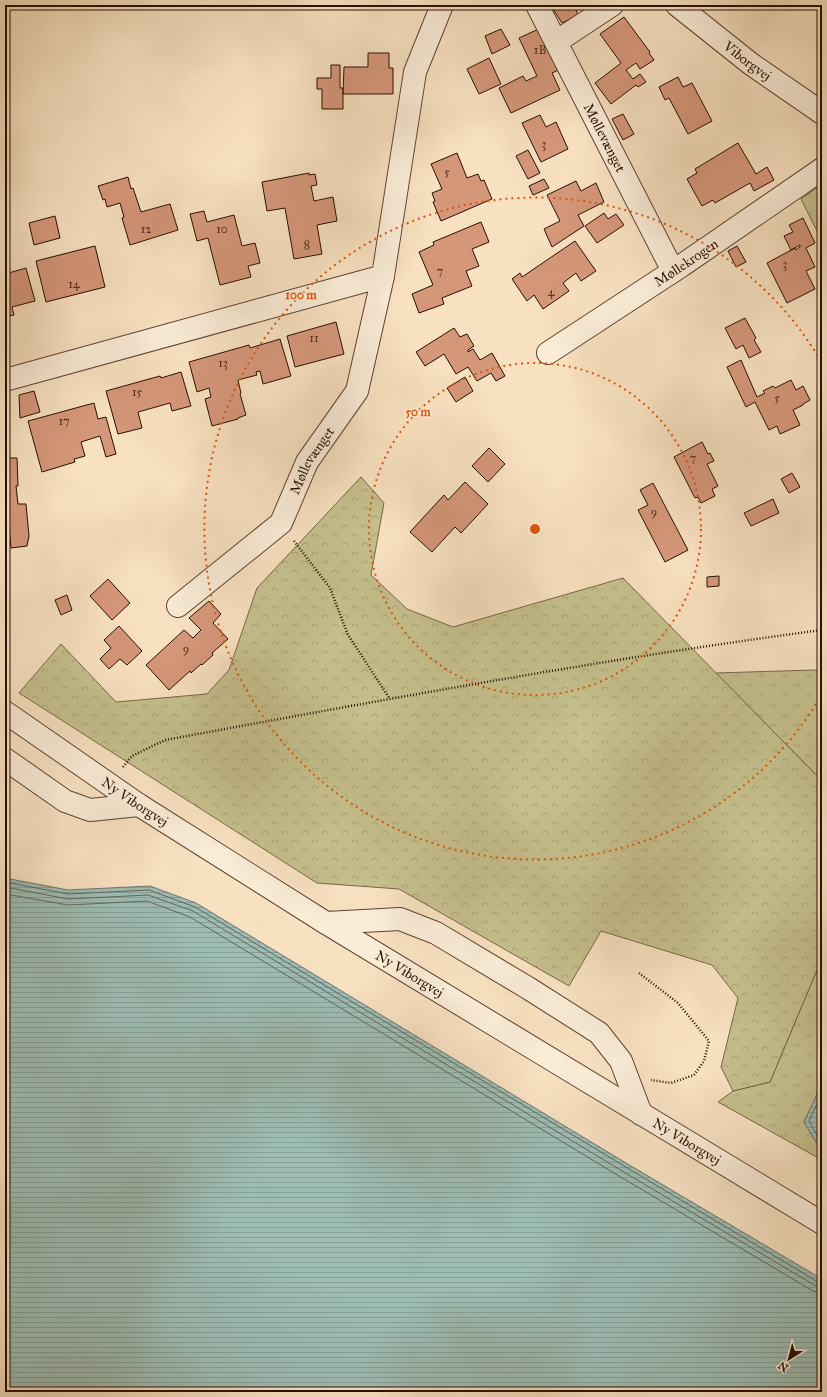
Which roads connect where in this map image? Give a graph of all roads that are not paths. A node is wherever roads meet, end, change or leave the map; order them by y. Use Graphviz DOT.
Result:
graph roads {
  1 [pos="442,5"];
  2 [pos="537,5"];
  3 [pos="612,5"];
  4 [pos="676,5"];
  5 [pos="556,42"];
  6 [pos="822,113"];
  7 [pos="822,169"];
  8 [pos="673,271"];
  9 [pos="383,276"];
  10 [pos="548,353"];
  11 [pos="5,380"];
  12 [pos="178,606"];
  13 [pos="5,712"];
  14 [pos="5,759"];
  15 [pos="139,805"];
  16 [pos="326,923"];
  17 [pos="641,1114"];
  18 [pos="822,1223"];
  1 -- 9 [label="street, Møllevænget"];
  2 -- 5 [label="street, Møllevænget"];
  3 -- 5 [label="street"];
  4 -- 6 [label="street, Viborgvej"];
  5 -- 8 [label="street, Møllevænget"];
  7 -- 8 [label="street, Møllekrogen"];
  8 -- 10 [label="street, Møllekrogen"];
  9 -- 11 [label="street"];
  9 -- 12 [label="street, Møllevænget"];
  13 -- 15 [label="street, Ny Viborgvej"];
  14 -- 15 [label="street"];
  15 -- 16 [label="street, Ny Viborgvej"];
  16 -- 17 [label="street, Ny Viborgvej"];
  16 -- 17 [label="street"];
  17 -- 18 [label="street, Ny Viborgvej"];
}
